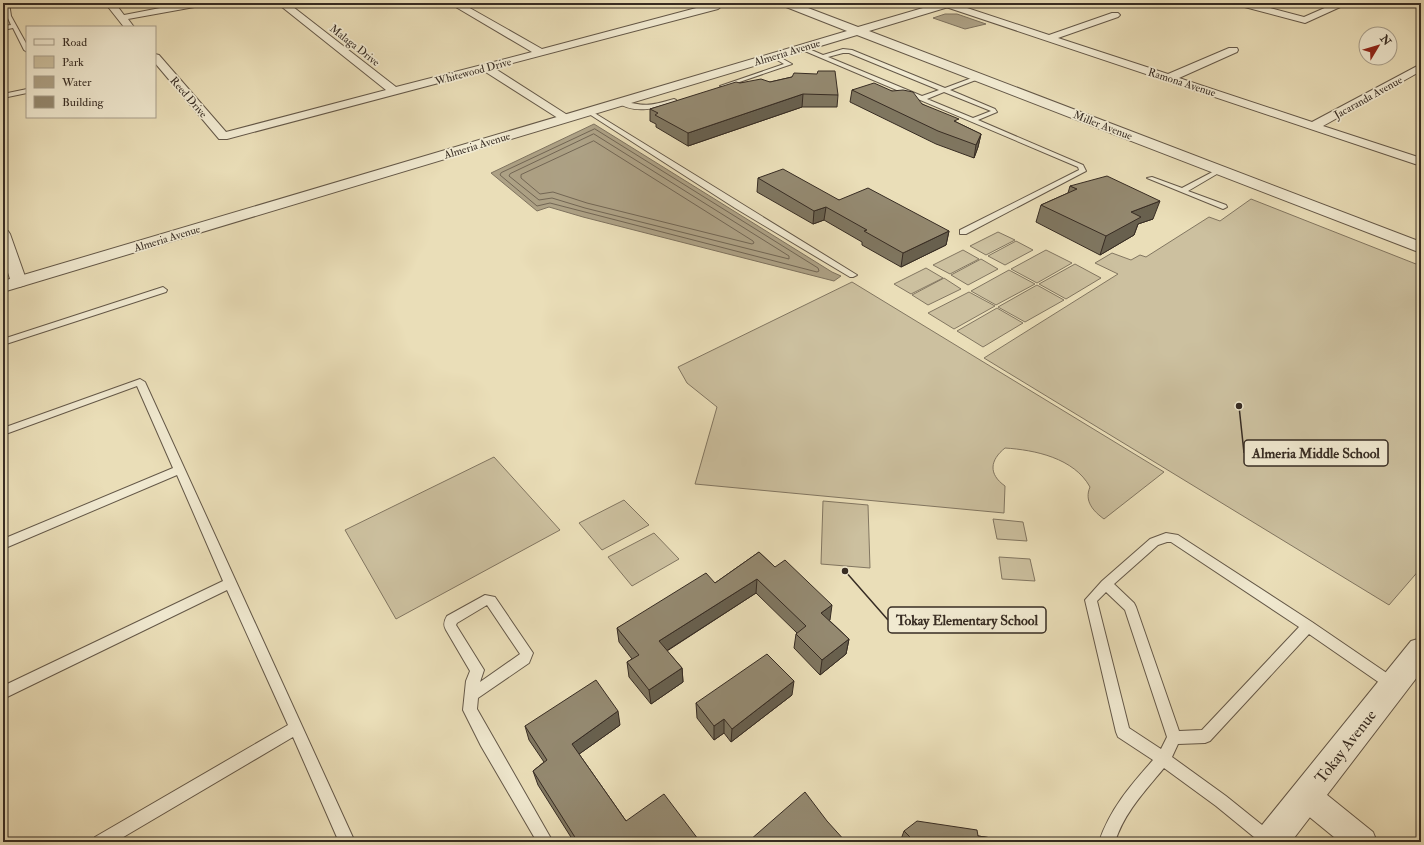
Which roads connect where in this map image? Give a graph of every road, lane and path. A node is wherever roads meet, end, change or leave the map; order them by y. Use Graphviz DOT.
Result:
graph roads {
  1 [pos="7,3"];
  2 [pos="110,3"];
  3 [pos="200,3"];
  4 [pos="282,3"];
  5 [pos="454,3"];
  6 [pos="721,3"];
  7 [pos="785,3"];
  8 [pos="947,3"];
  9 [pos="1240,3"];
  10 [pos="1344,3"];
  11 [pos="1115,15"];
  12 [pos="121,18"];
  13 [pos="14,26"];
  14 [pos="128,26"];
  15 [pos="3,28"];
  16 [pos="857,31"];
  17 [pos="1048,38"];
  18 [pos="26,48"];
  19 [pos="802,48"];
  20 [pos="1233,50"];
  21 [pos="541,53"];
  22 [pos="774,56"];
  23 [pos="823,56"];
  24 [pos="156,58"];
  25 [pos="1421,67"];
  26 [pos="487,68"];
  27 [pos="979,77"];
  28 [pos="1169,78"];
  29 [pos="719,87"];
  30 [pos="946,90"];
  31 [pos="26,91"];
  32 [pos="394,92"];
  33 [pos="3,96"];
  34 [pos="683,98"];
  35 [pos="923,98"];
  36 [pos="620,102"];
  37 [pos="588,112"];
  38 [pos="565,118"];
  39 [pos="973,120"];
  40 [pos="1314,126"];
  41 [pos="223,136"];
  42 [pos="1421,162"];
  43 [pos="1220,170"];
  44 [pos="1150,178"];
  45 [pos="1182,191"];
  46 [pos="1223,207"];
  47 [pos="963,232"];
  48 [pos="3,234"];
  49 [pos="1420,247"];
  50 [pos="853,274"];
  51 [pos="19,282"];
  52 [pos="3,287"];
  53 [pos="163,290"];
  54 [pos="3,342"];
  55 [pos="3,432"];
  56 [pos="179,470"];
  57 [pos="3,544"];
  58 [pos="230,583"];
  59 [pos="1106,584"];
  60 [pos="1308,626"];
  61 [pos="1421,650"];
  62 [pos="1393,684"];
  63 [pos="3,693"];
  64 [pos="471,695"];
  65 [pos="296,728"];
  66 [pos="1174,738"];
  67 [pos="1163,758"];
  68 [pos="1306,796"];
  69 [pos="100,842"];
  70 [pos="347,842"];
  71 [pos="544,842"];
  72 [pos="1107,842"];
  73 [pos="1270,842"];
  74 [pos="1363,842"];
  1 -- 13 [label="lane"];
  2 -- 12 [label="street"];
  3 -- 12 [label="street"];
  4 -- 32 [label="street, Malaga Drive"];
  5 -- 21 [label="street"];
  6 -- 21 [label="street, Whitewood Drive"];
  7 -- 16 [label="street, Miller Avenue"];
  8 -- 16 [label="street, Almeria Avenue"];
  8 -- 17 [label="street, Ramona Avenue"];
  9 -- 10 [label="street"];
  11 -- 17 [label="street"];
  12 -- 14 [label="street"];
  13 -- 15 [label="lane"];
  13 -- 18 [label="lane"];
  16 -- 19 [label="street, Almeria Avenue"];
  16 -- 27 [label="street, Miller Avenue"];
  17 -- 28 [label="street, Ramona Avenue"];
  19 -- 22 [label="street, Almeria Avenue"];
  19 -- 23 [label="lane"];
  20 -- 28 [label="street"];
  21 -- 26 [label="street, Whitewood Drive"];
  22 -- 29 [label="lane"];
  22 -- 36 [label="street, Almeria Avenue"];
  23 -- 30 [label="lane"];
  23 -- 35 [label="lane"];
  24 -- 41 [label="street, Reed Drive"];
  25 -- 40 [label="street, Jacaranda Avenue"];
  26 -- 32 [label="street, Whitewood Drive"];
  26 -- 38 [label="street"];
  27 -- 30 [label="lane"];
  27 -- 43 [label="street, Miller Avenue"];
  28 -- 40 [label="street, Ramona Avenue"];
  30 -- 35 [label="lane"];
  30 -- 39 [label="lane"];
  31 -- 33 [label="lane"];
  32 -- 41 [label="street, Whitewood Drive"];
  34 -- 36 [label="lane"];
  35 -- 39 [label="lane"];
  36 -- 37 [label="street, Almeria Avenue"];
  37 -- 38 [label="street, Almeria Avenue"];
  37 -- 50 [label="lane"];
  38 -- 51 [label="street, Almeria Avenue"];
  39 -- 47 [label="lane"];
  40 -- 42 [label="street, Ramona Avenue"];
  43 -- 45 [label="lane"];
  43 -- 49 [label="street, Miller Avenue"];
  44 -- 45 [label="lane"];
  45 -- 46 [label="lane"];
  48 -- 51 [label="street"];
  51 -- 52 [label="street, Almeria Avenue"];
  53 -- 54 [label="lane"];
  55 -- 56 [label="lane"];
  56 -- 57 [label="lane"];
  56 -- 58 [label="lane"];
  58 -- 63 [label="lane"];
  58 -- 65 [label="lane"];
  59 -- 60 [label="lane"];
  59 -- 66 [label="lane"];
  59 -- 67 [label="lane"];
  60 -- 62 [label="lane"];
  60 -- 66 [label="lane"];
  61 -- 62 [label="street, Tokay Avenue"];
  62 -- 68 [label="street, Tokay Avenue"];
  64 -- 64 [label="lane"];
  64 -- 71 [label="lane"];
  65 -- 69 [label="lane"];
  65 -- 70 [label="lane"];
  66 -- 67 [label="lane"];
  67 -- 72 [label="lane"];
  67 -- 73 [label="lane"];
  68 -- 73 [label="street, Tokay Avenue"];
  68 -- 74 [label="street"];
}
